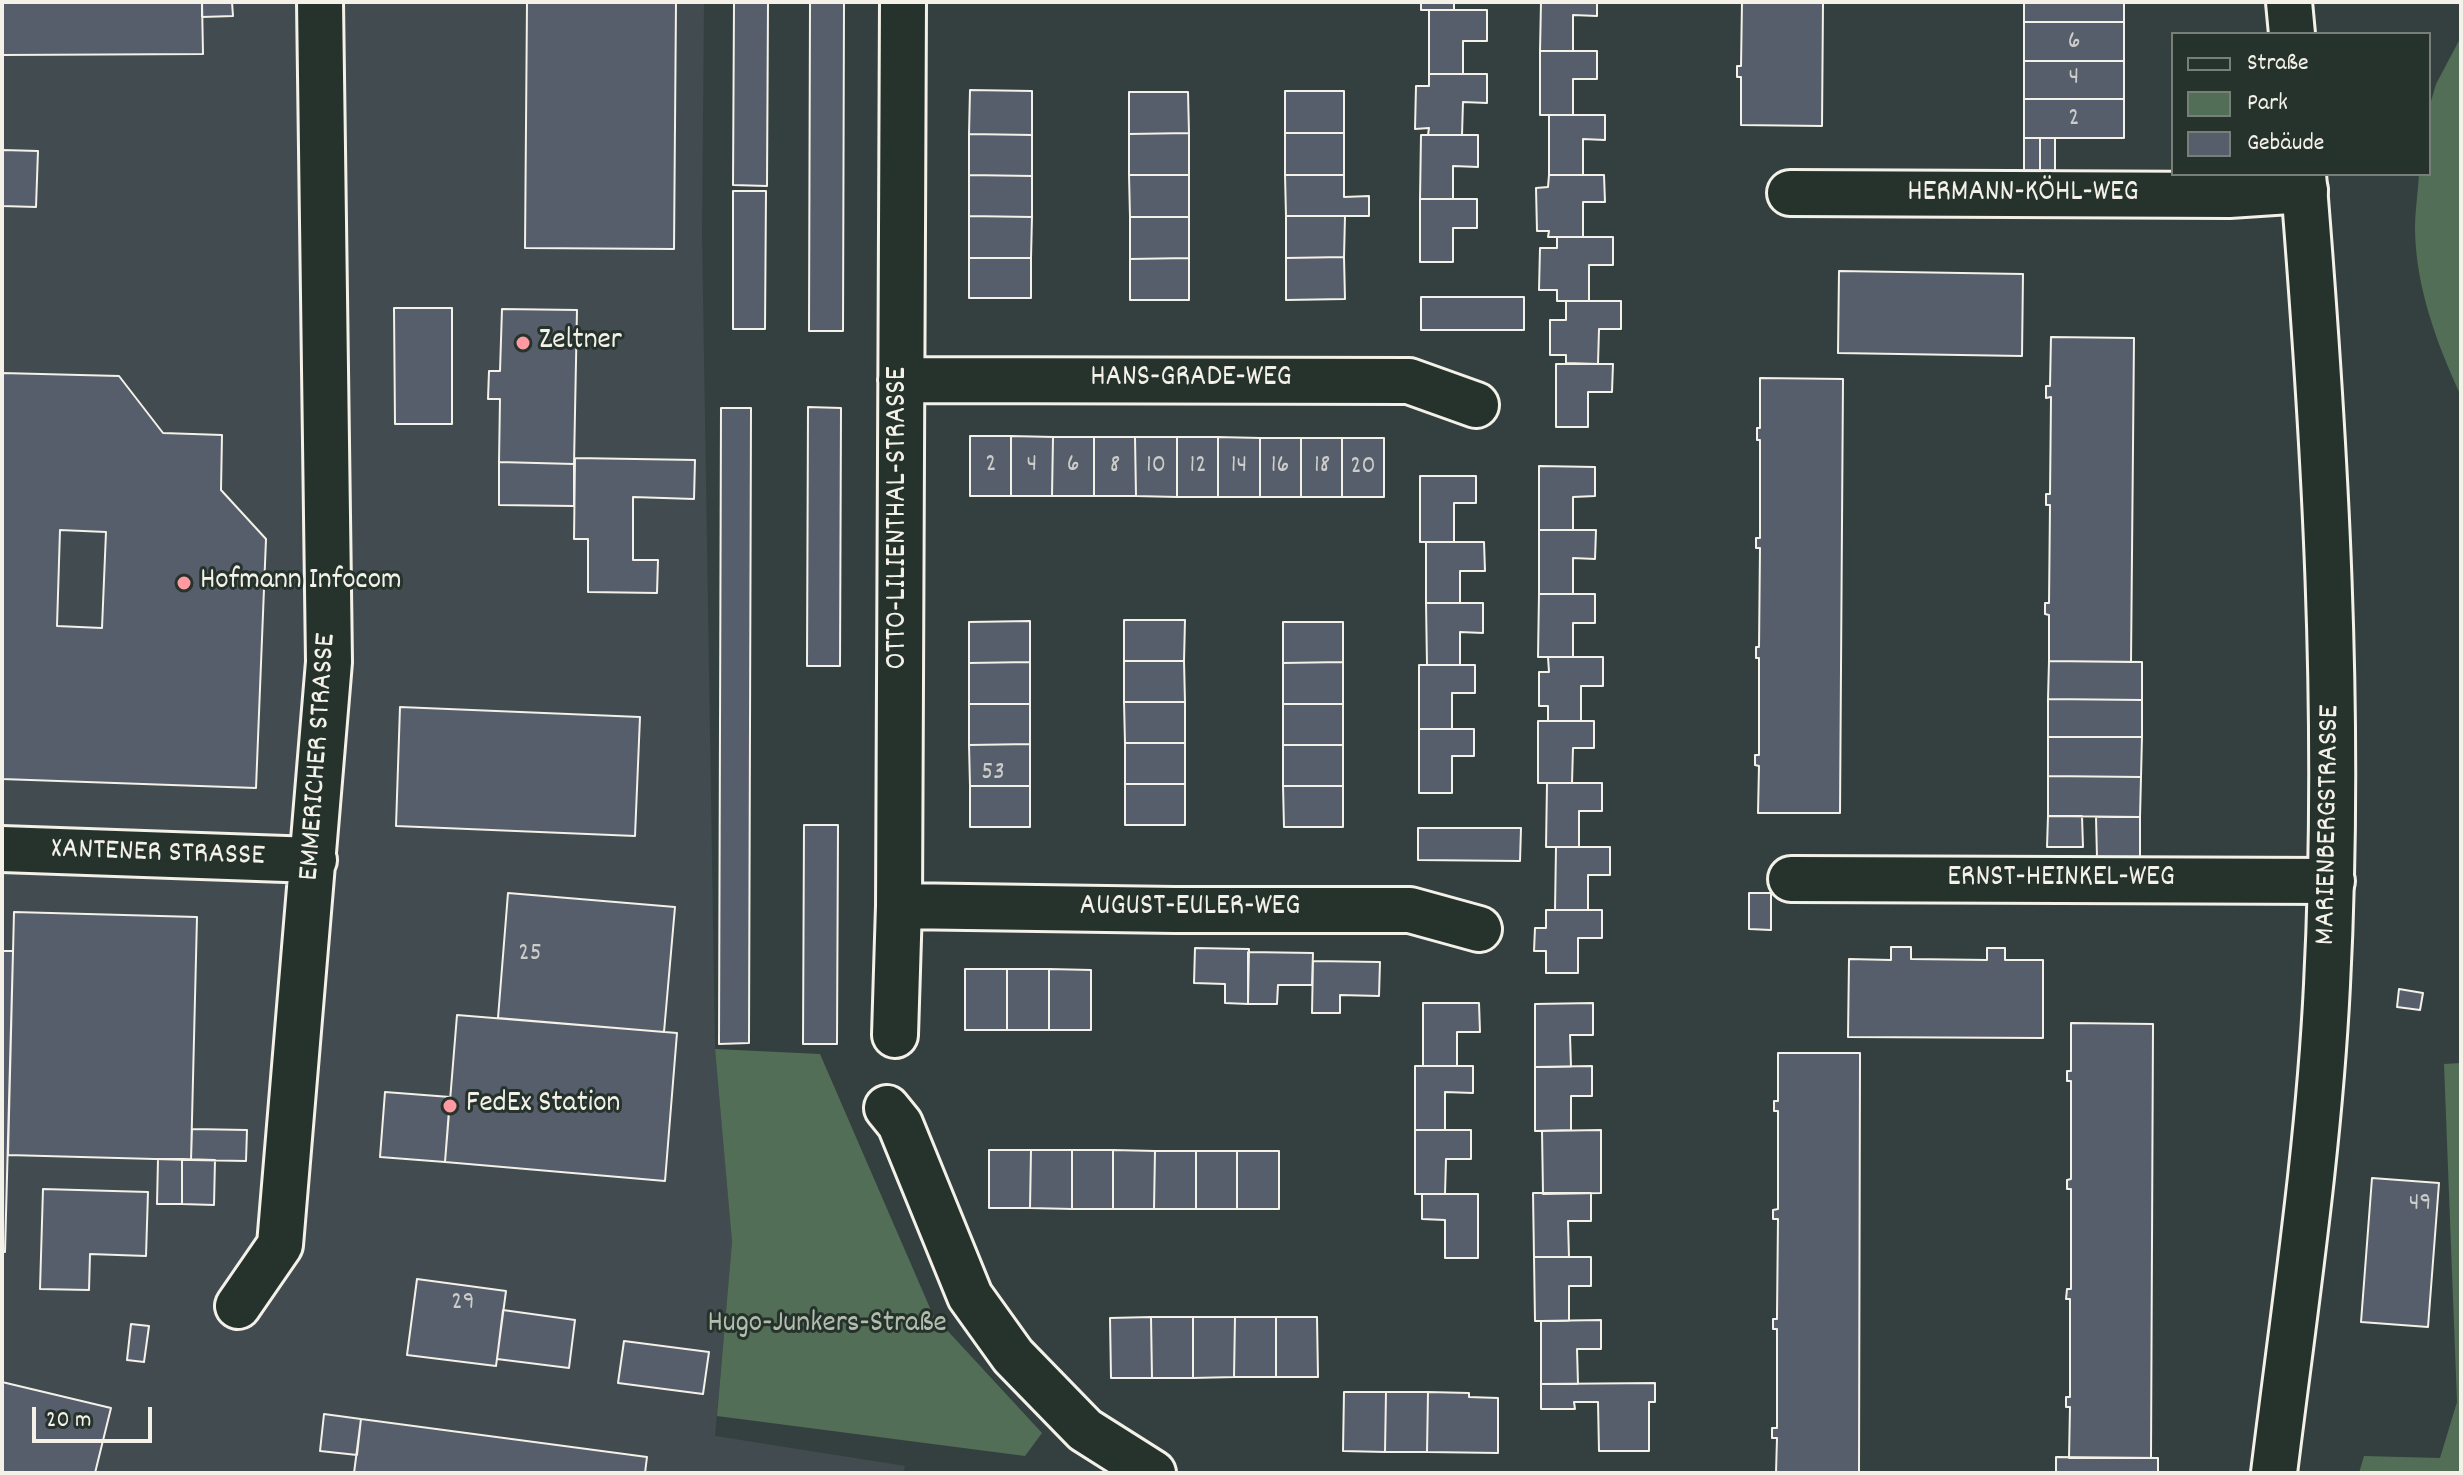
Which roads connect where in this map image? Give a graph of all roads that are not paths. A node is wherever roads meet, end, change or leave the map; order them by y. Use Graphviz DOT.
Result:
graph roads {
  1 [pos="320,2"];
  2 [pos="903,2"];
  3 [pos="2289,2"];
  4 [pos="2292,32"];
  5 [pos="2304,182"];
  6 [pos="1790,193"];
  7 [pos="901,380"];
  8 [pos="1476,405"];
  9 [pos="2,849"];
  10 [pos="314,860"];
  11 [pos="1791,879"];
  12 [pos="2332,881"];
  13 [pos="899,906"];
  14 [pos="1479,929"];
  15 [pos="895,1035"];
  16 [pos="887,1108"];
  17 [pos="238,1306"];
  18 [pos="1153,1473"];
  19 [pos="2274,1473"];
  1 -- 10 [label="street, EMMERICHER STRASSE"];
  2 -- 7 [label="street, OTTO-LILIENTHAL-STRASSE"];
  3 -- 4 [label="street"];
  5 -- 6 [label="street, HERMANN-KÖHL-WEG"];
  5 -- 12 [label="street, MARIENBERGSTRASSE"];
  7 -- 8 [label="street, HANS-GRADE-WEG"];
  7 -- 13 [label="street, OTTO-LILIENTHAL-STRASSE"];
  9 -- 10 [label="street, XANTENER STRASSE"];
  10 -- 17 [label="street, EMMERICHER STRASSE"];
  11 -- 12 [label="street, ERNST-HEINKEL-WEG"];
  12 -- 19 [label="street, MARIENBERGSTRASSE"];
  13 -- 14 [label="street, AUGUST-EULER-WEG"];
  13 -- 15 [label="street, OTTO-LILIENTHAL-STRASSE"];
  16 -- 18 [label="street"];
}
